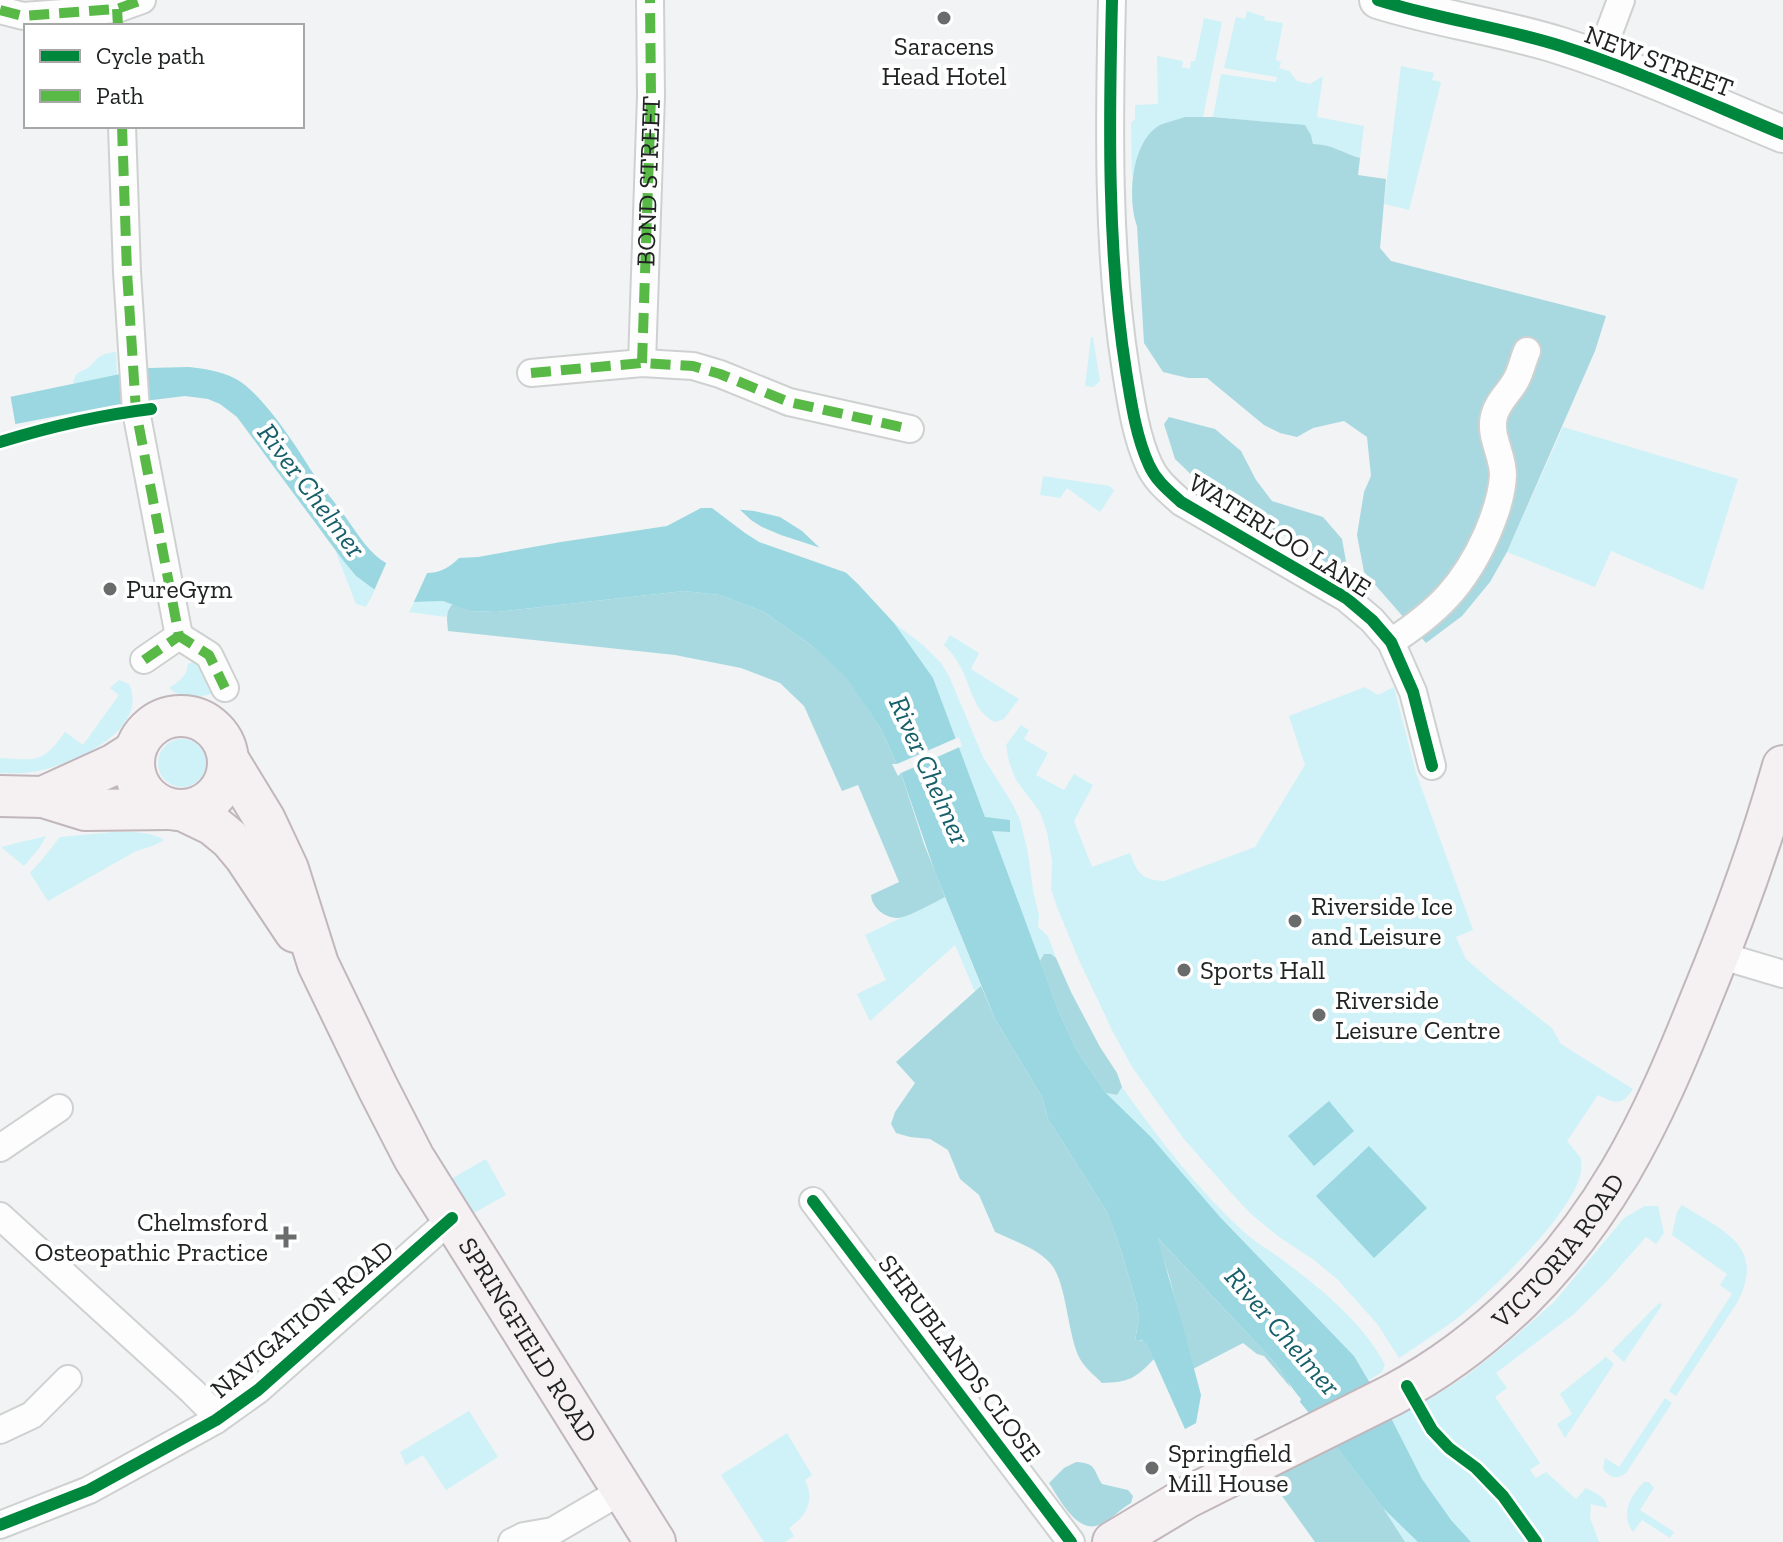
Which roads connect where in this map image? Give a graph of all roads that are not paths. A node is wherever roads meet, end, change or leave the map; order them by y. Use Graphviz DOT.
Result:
graph roads {
  1 [pos="142,0"];
  2 [pos="650,0"];
  3 [pos="1112,0"];
  4 [pos="1378,0"];
  5 [pos="1621,0"];
  6 [pos="0,10"];
  7 [pos="117,18"];
  8 [pos="1599,59"];
  9 [pos="122,128"];
  10 [pos="1783,134"];
  11 [pos="1527,351"];
  12 [pos="642,363"];
  13 [pos="531,373"];
  14 [pos="910,429"];
  15 [pos="179,636"];
  16 [pos="1391,642"];
  17 [pos="144,660"];
  18 [pos="225,688"];
  19 [pos="135,751"];
  20 [pos="229,761"];
  21 [pos="1432,766"];
  22 [pos="1783,766"];
  23 [pos="24,797"];
  24 [pos="176,810"];
  25 [pos="1719,955"];
  26 [pos="318,964"];
  27 [pos="1783,974"];
  28 [pos="59,1108"];
  29 [pos="0,1148"];
  30 [pos="813,1201"];
  31 [pos="0,1216"];
  32 [pos="452,1218"];
  33 [pos="68,1379"];
  34 [pos="216,1420"];
  35 [pos="0,1430"];
  36 [pos="623,1490"];
  37 [pos="0,1525"];
  38 [pos="512,1542"];
  39 [pos="655,1542"];
  40 [pos="1071,1542"];
  41 [pos="1113,1542"];
  1 -- 7 [label="street"];
  2 -- 12 [label="street, BOND STREET"];
  3 -- 16 [label="street, WATERLOO LANE"];
  4 -- 8 [label="street, NEW STREET"];
  5 -- 8 [label="street"];
  6 -- 7 [label="street"];
  8 -- 10 [label="street, NEW STREET"];
  9 -- 15 [label="street"];
  11 -- 16 [label="street"];
  12 -- 13 [label="street"];
  12 -- 14 [label="street"];
  15 -- 17 [label="street"];
  15 -- 18 [label="street"];
  16 -- 21 [label="street, WATERLOO LANE"];
  19 -- 20 [label="main road"];
  19 -- 23 [label="main road"];
  19 -- 24 [label="main road"];
  20 -- 24 [label="main road"];
  20 -- 26 [label="main road, SPRINGFIELD ROAD"];
  22 -- 25 [label="main road, VICTORIA ROAD"];
  23 -- 24 [label="main road"];
  24 -- 26 [label="main road, SPRINGFIELD ROAD"];
  25 -- 27 [label="street"];
  25 -- 41 [label="main road, VICTORIA ROAD"];
  26 -- 32 [label="main road, SPRINGFIELD ROAD"];
  28 -- 29 [label="street"];
  30 -- 40 [label="street, SHRUBLANDS CLOSE"];
  31 -- 34 [label="street"];
  32 -- 34 [label="street, NAVIGATION ROAD"];
  32 -- 36 [label="main road, SPRINGFIELD ROAD"];
  33 -- 35 [label="street"];
  34 -- 37 [label="street, NAVIGATION ROAD"];
  36 -- 38 [label="street"];
  36 -- 39 [label="main road, SPRINGFIELD ROAD"];
}
